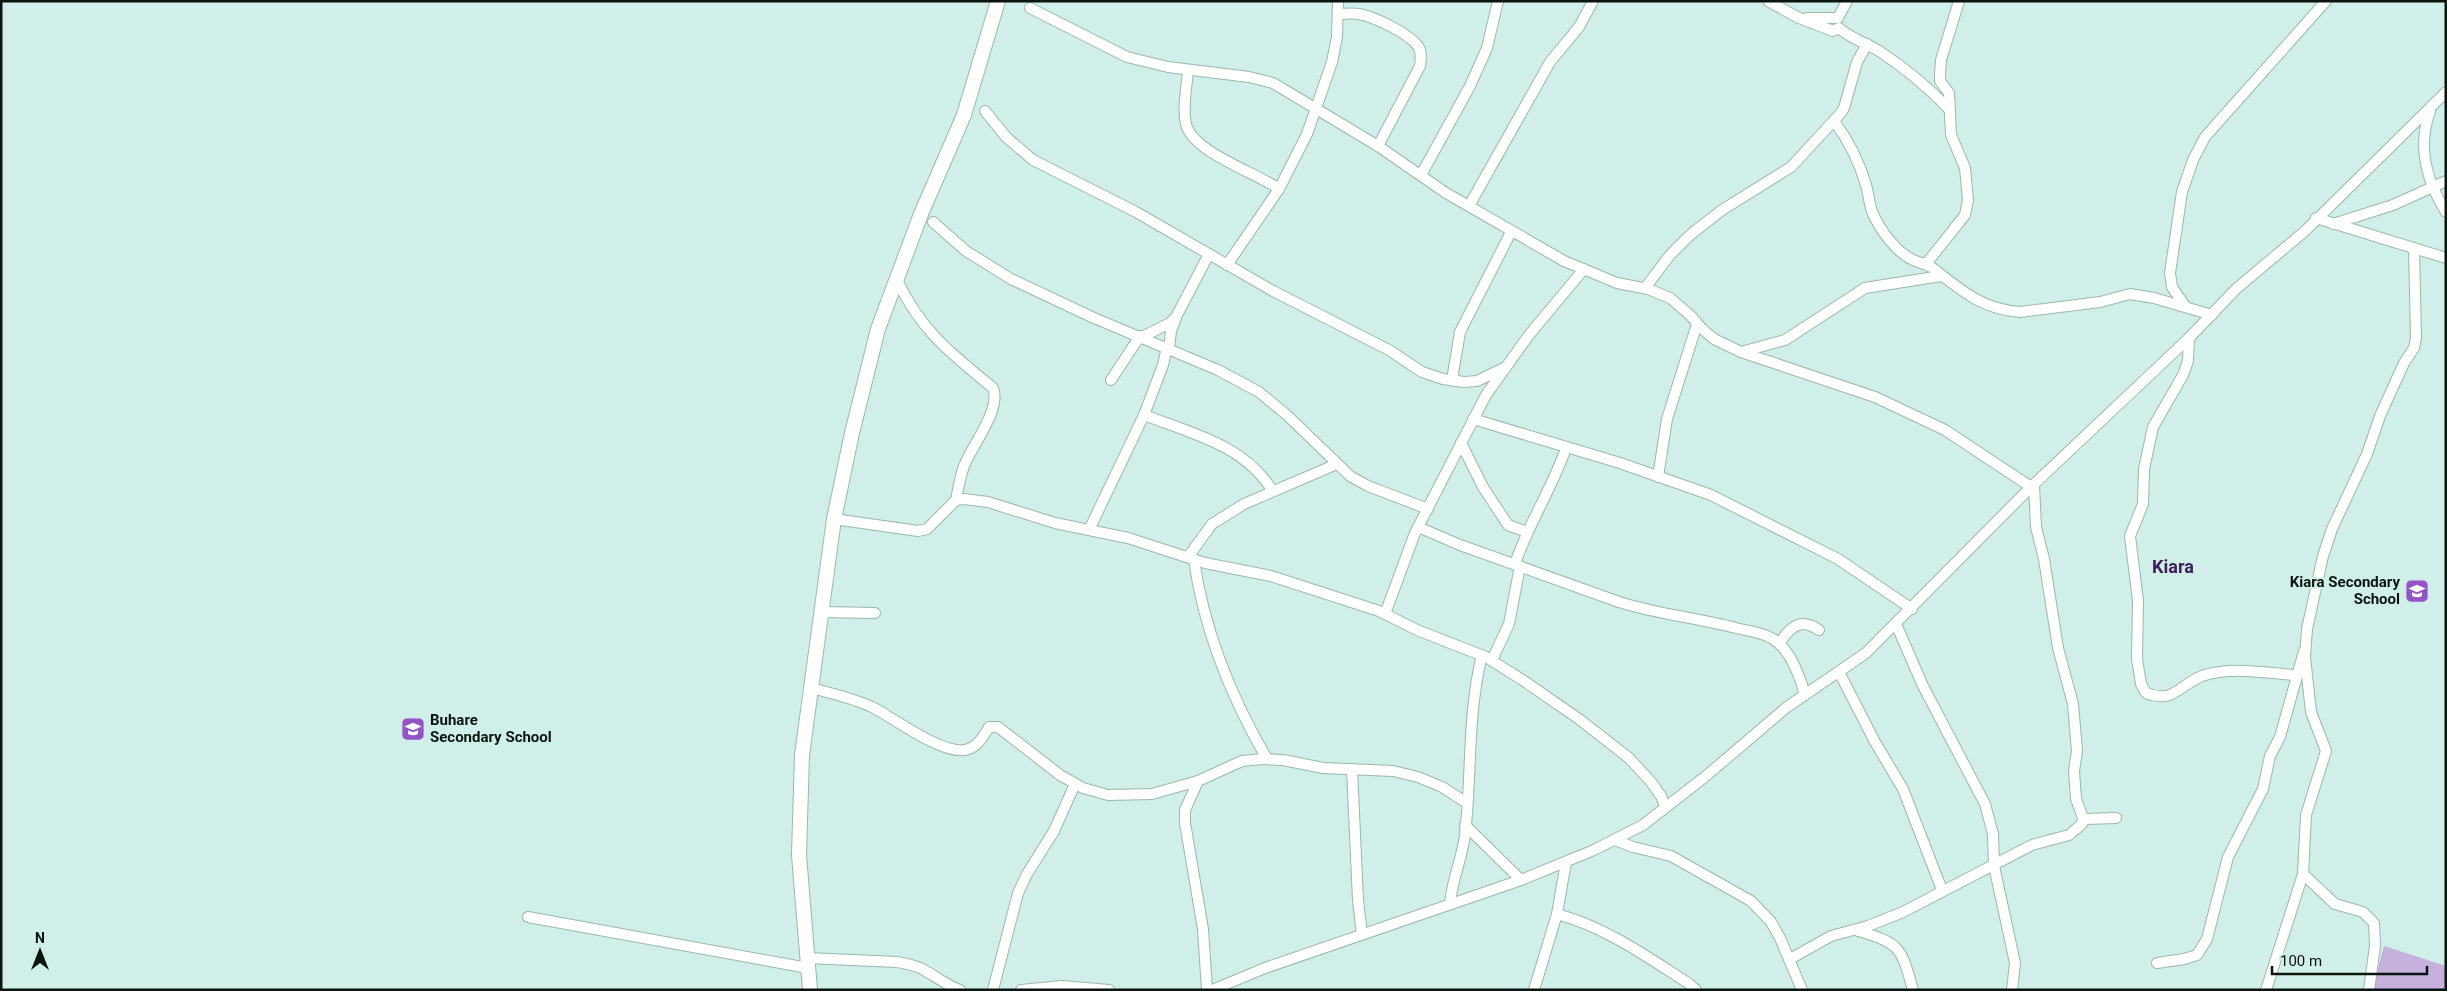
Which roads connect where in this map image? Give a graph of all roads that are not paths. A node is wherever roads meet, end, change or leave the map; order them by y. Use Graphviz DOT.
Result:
graph roads {
  1 [pos="998,1"];
  2 [pos="1338,1"];
  3 [pos="1498,1"];
  4 [pos="1593,1"];
  5 [pos="1768,1"];
  6 [pos="1847,1"];
  7 [pos="1959,1"];
  8 [pos="2326,1"];
  9 [pos="1030,8"];
  10 [pos="1338,14"];
  11 [pos="1799,18"];
  12 [pos="1867,44"];
  13 [pos="1188,70"];
  14 [pos="2446,92"];
  15 [pos="1315,107"];
  16 [pos="2431,108"];
  17 [pos="1950,110"];
  18 [pos="985,111"];
  19 [pos="1834,121"];
  20 [pos="1378,146"];
  21 [pos="1421,176"];
  22 [pos="2446,181"];
  23 [pos="2432,188"];
  24 [pos="1279,189"];
  25 [pos="1469,206"];
  26 [pos="2446,212"];
  27 [pos="2316,218"];
  28 [pos="933,222"];
  29 [pos="2332,225"];
  30 [pos="1511,232"];
  31 [pos="2414,248"];
  32 [pos="1209,254"];
  33 [pos="2446,258"];
  34 [pos="1926,264"];
  35 [pos="1227,265"];
  36 [pos="1584,269"];
  37 [pos="1941,276"];
  38 [pos="898,282"];
  39 [pos="1644,288"];
  40 [pos="2185,306"];
  41 [pos="2212,315"];
  42 [pos="1176,317"];
  43 [pos="1697,324"];
  44 [pos="1141,336"];
  45 [pos="2189,338"];
  46 [pos="1168,347"];
  47 [pos="1741,352"];
  48 [pos="1504,368"];
  49 [pos="1111,380"];
  50 [pos="1454,381"];
  51 [pos="1144,415"];
  52 [pos="1473,419"];
  53 [pos="1461,443"];
  54 [pos="1566,448"];
  55 [pos="1337,464"];
  56 [pos="1658,477"];
  57 [pos="2032,486"];
  58 [pos="1272,490"];
  59 [pos="956,500"];
  60 [pos="1428,509"];
  61 [pos="834,519"];
  62 [pos="1418,527"];
  63 [pos="1089,530"];
  64 [pos="1527,532"];
  65 [pos="1191,558"];
  66 [pos="1517,565"];
  67 [pos="1912,609"];
  68 [pos="821,612"];
  69 [pos="876,612"];
  70 [pos="1385,614"];
  71 [pos="1896,624"];
  72 [pos="1819,630"];
  73 [pos="2306,643"];
  74 [pos="1779,644"];
  75 [pos="1482,655"];
  76 [pos="1492,660"];
  77 [pos="1839,672"];
  78 [pos="2295,675"];
  79 [pos="811,688"];
  80 [pos="1805,695"];
  81 [pos="1267,759"];
  82 [pos="1352,769"];
  83 [pos="1198,781"];
  84 [pos="1075,784"];
  85 [pos="1467,804"];
  86 [pos="1665,806"];
  87 [pos="2116,818"];
  88 [pos="2083,822"];
  89 [pos="1465,825"];
  90 [pos="1615,840"];
  91 [pos="1566,862"];
  92 [pos="1994,866"];
  93 [pos="2302,874"];
  94 [pos="1521,880"];
  95 [pos="1942,890"];
  96 [pos="1450,903"];
  97 [pos="1557,914"];
  98 [pos="528,917"];
  99 [pos="1853,929"];
  100 [pos="1362,935"];
  101 [pos="1790,959"];
  102 [pos="807,963"];
  103 [pos="2157,963"];
  104 [pos="1225,984"];
  105 [pos="810,990"];
  106 [pos="960,990"];
  107 [pos="993,990"];
  108 [pos="1021,990"];
  109 [pos="1108,990"];
  110 [pos="1207,990"];
  111 [pos="1212,990"];
  112 [pos="1234,990"];
  113 [pos="1534,990"];
  114 [pos="1696,990"];
  115 [pos="1802,990"];
  116 [pos="1913,990"];
  117 [pos="2012,990"];
  118 [pos="2266,990"];
  119 [pos="2369,990"];
  1 -- 38 [label="main road"];
  2 -- 10 [label="street"];
  3 -- 21 [label="street"];
  4 -- 25 [label="street"];
  5 -- 11 [label="street"];
  6 -- 11 [label="street"];
  7 -- 17 [label="street"];
  8 -- 40 [label="street"];
  9 -- 13 [label="street"];
  10 -- 15 [label="street"];
  10 -- 20 [label="street"];
  11 -- 12 [label="street"];
  12 -- 17 [label="street"];
  12 -- 19 [label="street"];
  13 -- 15 [label="street"];
  13 -- 24 [label="street"];
  14 -- 16 [label="street"];
  15 -- 20 [label="street"];
  15 -- 24 [label="street"];
  16 -- 23 [label="street"];
  16 -- 27 [label="street"];
  17 -- 34 [label="street"];
  18 -- 32 [label="street"];
  19 -- 34 [label="street"];
  19 -- 39 [label="street"];
  20 -- 21 [label="street"];
  21 -- 25 [label="street"];
  22 -- 23 [label="street"];
  23 -- 26 [label="street"];
  23 -- 29 [label="street"];
  24 -- 35 [label="street"];
  25 -- 30 [label="street"];
  27 -- 29 [label="street"];
  27 -- 41 [label="street"];
  28 -- 44 [label="street"];
  29 -- 31 [label="street"];
  30 -- 36 [label="street"];
  30 -- 50 [label="street"];
  31 -- 33 [label="street"];
  31 -- 73 [label="street"];
  32 -- 35 [label="street"];
  32 -- 42 [label="street"];
  34 -- 37 [label="street"];
  35 -- 50 [label="street"];
  36 -- 39 [label="street"];
  36 -- 48 [label="street"];
  37 -- 40 [label="street"];
  37 -- 47 [label="street"];
  38 -- 59 [label="street"];
  38 -- 61 [label="main road"];
  39 -- 43 [label="street"];
  40 -- 41 [label="street"];
  41 -- 45 [label="street"];
  42 -- 44 [label="street"];
  42 -- 46 [label="street"];
  43 -- 47 [label="street"];
  43 -- 56 [label="street"];
  44 -- 46 [label="street"];
  44 -- 49 [label="street"];
  45 -- 57 [label="street"];
  45 -- 78 [label="street"];
  46 -- 51 [label="street"];
  46 -- 55 [label="street"];
  47 -- 57 [label="street"];
  48 -- 50 [label="street"];
  48 -- 52 [label="street"];
  51 -- 58 [label="street"];
  51 -- 63 [label="street"];
  52 -- 53 [label="street"];
  52 -- 54 [label="street"];
  53 -- 60 [label="street"];
  53 -- 64 [label="street"];
  54 -- 56 [label="street"];
  54 -- 64 [label="street"];
  55 -- 58 [label="street"];
  55 -- 60 [label="street"];
  56 -- 67 [label="street"];
  57 -- 67 [label="street"];
  57 -- 88 [label="street"];
  58 -- 65 [label="street"];
  59 -- 61 [label="street"];
  59 -- 63 [label="street"];
  60 -- 62 [label="street"];
  61 -- 68 [label="main road"];
  62 -- 66 [label="street"];
  62 -- 70 [label="street"];
  63 -- 65 [label="street"];
  64 -- 66 [label="street"];
  65 -- 70 [label="street"];
  65 -- 81 [label="street"];
  66 -- 74 [label="street"];
  66 -- 76 [label="street"];
  67 -- 71 [label="street"];
  68 -- 69 [label="street"];
  68 -- 79 [label="main road"];
  70 -- 75 [label="street"];
  71 -- 77 [label="street"];
  71 -- 92 [label="street"];
  72 -- 74 [label="street"];
  73 -- 78 [label="street"];
  73 -- 93 [label="street"];
  74 -- 80 [label="street"];
  75 -- 76 [label="street"];
  75 -- 85 [label="street"];
  76 -- 86 [label="street"];
  77 -- 80 [label="street"];
  77 -- 95 [label="street"];
  78 -- 103 [label="street"];
  79 -- 84 [label="street"];
  79 -- 102 [label="main road"];
  80 -- 86 [label="street"];
  81 -- 82 [label="street"];
  81 -- 83 [label="street"];
  82 -- 85 [label="street"];
  82 -- 100 [label="street"];
  83 -- 84 [label="street"];
  83 -- 110 [label="street"];
  84 -- 107 [label="street"];
  85 -- 89 [label="street"];
  86 -- 90 [label="street"];
  87 -- 88 [label="street"];
  88 -- 92 [label="street"];
  89 -- 94 [label="street"];
  89 -- 96 [label="street"];
  90 -- 91 [label="street"];
  90 -- 101 [label="street"];
  91 -- 94 [label="street"];
  91 -- 97 [label="street"];
  92 -- 95 [label="street"];
  92 -- 117 [label="street"];
  93 -- 118 [label="street"];
  93 -- 119 [label="street"];
  94 -- 96 [label="street"];
  95 -- 99 [label="street"];
  96 -- 100 [label="street"];
  97 -- 113 [label="street"];
  97 -- 114 [label="street"];
  98 -- 102 [label="street"];
  99 -- 101 [label="street"];
  99 -- 116 [label="street"];
  100 -- 104 [label="street"];
  101 -- 115 [label="street"];
  102 -- 105 [label="main road"];
  102 -- 106 [label="street"];
  104 -- 111 [label="street"];
  104 -- 112 [label="street"];
  108 -- 109 [label="street"];
}
